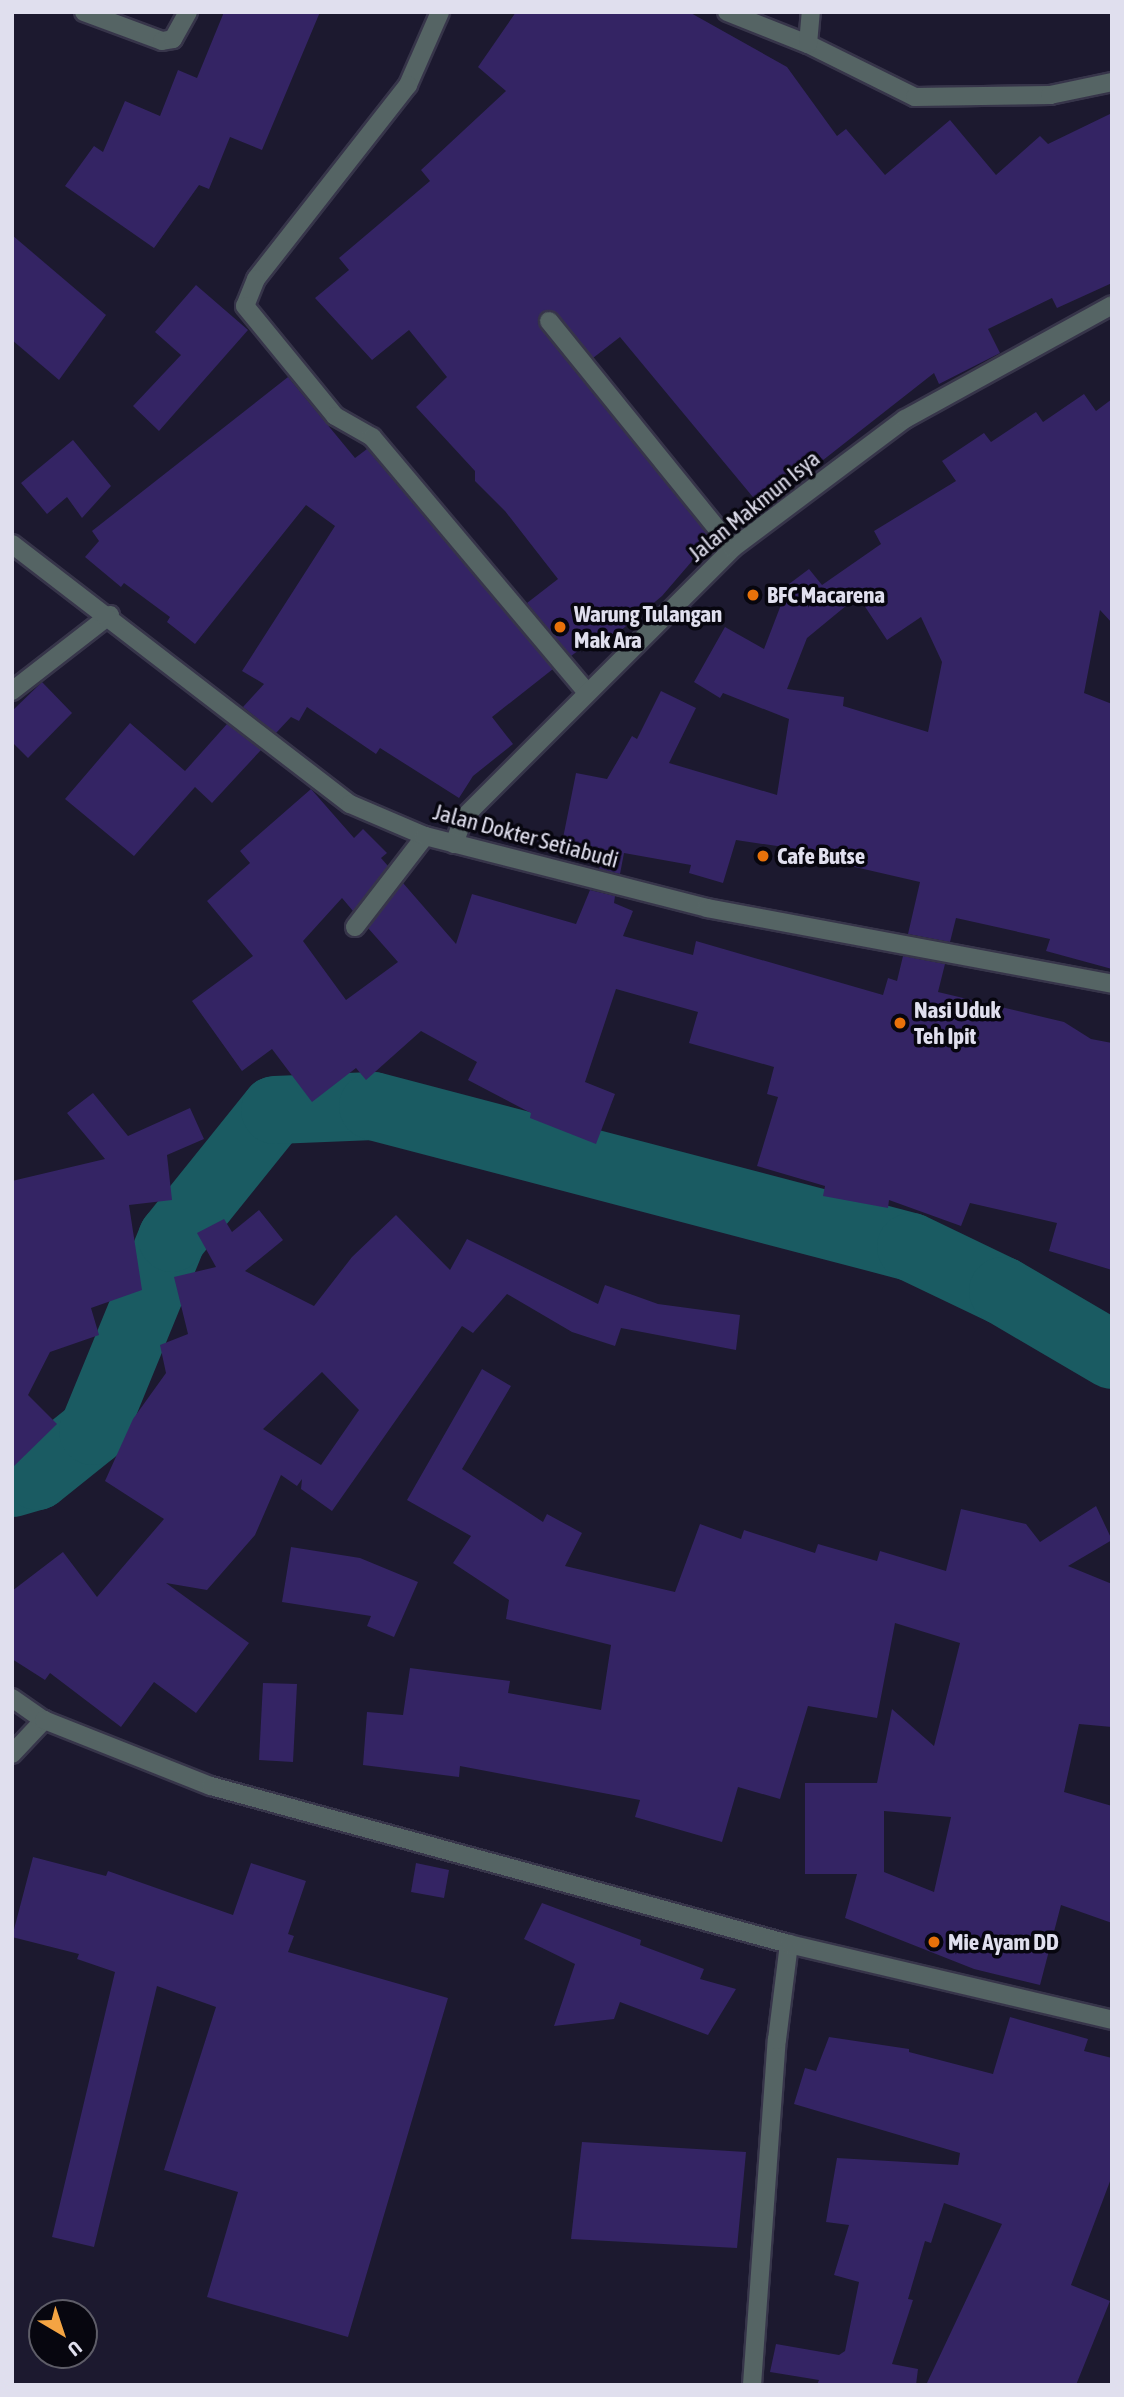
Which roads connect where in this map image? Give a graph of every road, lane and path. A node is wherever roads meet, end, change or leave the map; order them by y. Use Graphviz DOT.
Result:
graph roads {
  1 [pos="84,12"];
  2 [pos="188,12"];
  3 [pos="440,12"];
  4 [pos="727,12"];
  5 [pos="811,12"];
  6 [pos="808,44"];
  7 [pos="1112,82"];
  8 [pos="1112,305"];
  9 [pos="549,321"];
  10 [pos="12,544"];
  11 [pos="733,548"];
  12 [pos="110,615"];
  13 [pos="12,691"];
  14 [pos="586,691"];
  15 [pos="425,836"];
  16 [pos="454,844"];
  17 [pos="355,927"];
  18 [pos="1112,984"];
  19 [pos="12,1698"];
  20 [pos="44,1720"];
  21 [pos="12,1754"];
  22 [pos="789,1944"];
  23 [pos="1112,2020"];
  24 [pos="752,2385"];
  1 -- 2 [label="street"];
  3 -- 14 [label="street"];
  4 -- 6 [label="street"];
  5 -- 6 [label="street"];
  6 -- 7 [label="street"];
  8 -- 11 [label="street, Jalan Makmun Isya"];
  9 -- 11 [label="street"];
  10 -- 12 [label="street, Jalan Dokter Setiabudi"];
  11 -- 14 [label="street, Jalan Makmun Isya"];
  12 -- 13 [label="street"];
  12 -- 15 [label="street, Jalan Dokter Setiabudi"];
  14 -- 16 [label="street, Jalan Makmun Isya"];
  15 -- 16 [label="street, Jalan Dokter Setiabudi"];
  15 -- 17 [label="street"];
  16 -- 18 [label="street, Jalan Dokter Setiabudi"];
  19 -- 20 [label="street"];
  20 -- 21 [label="street"];
  20 -- 22 [label="street"];
  22 -- 23 [label="street"];
  22 -- 24 [label="street"];
}
